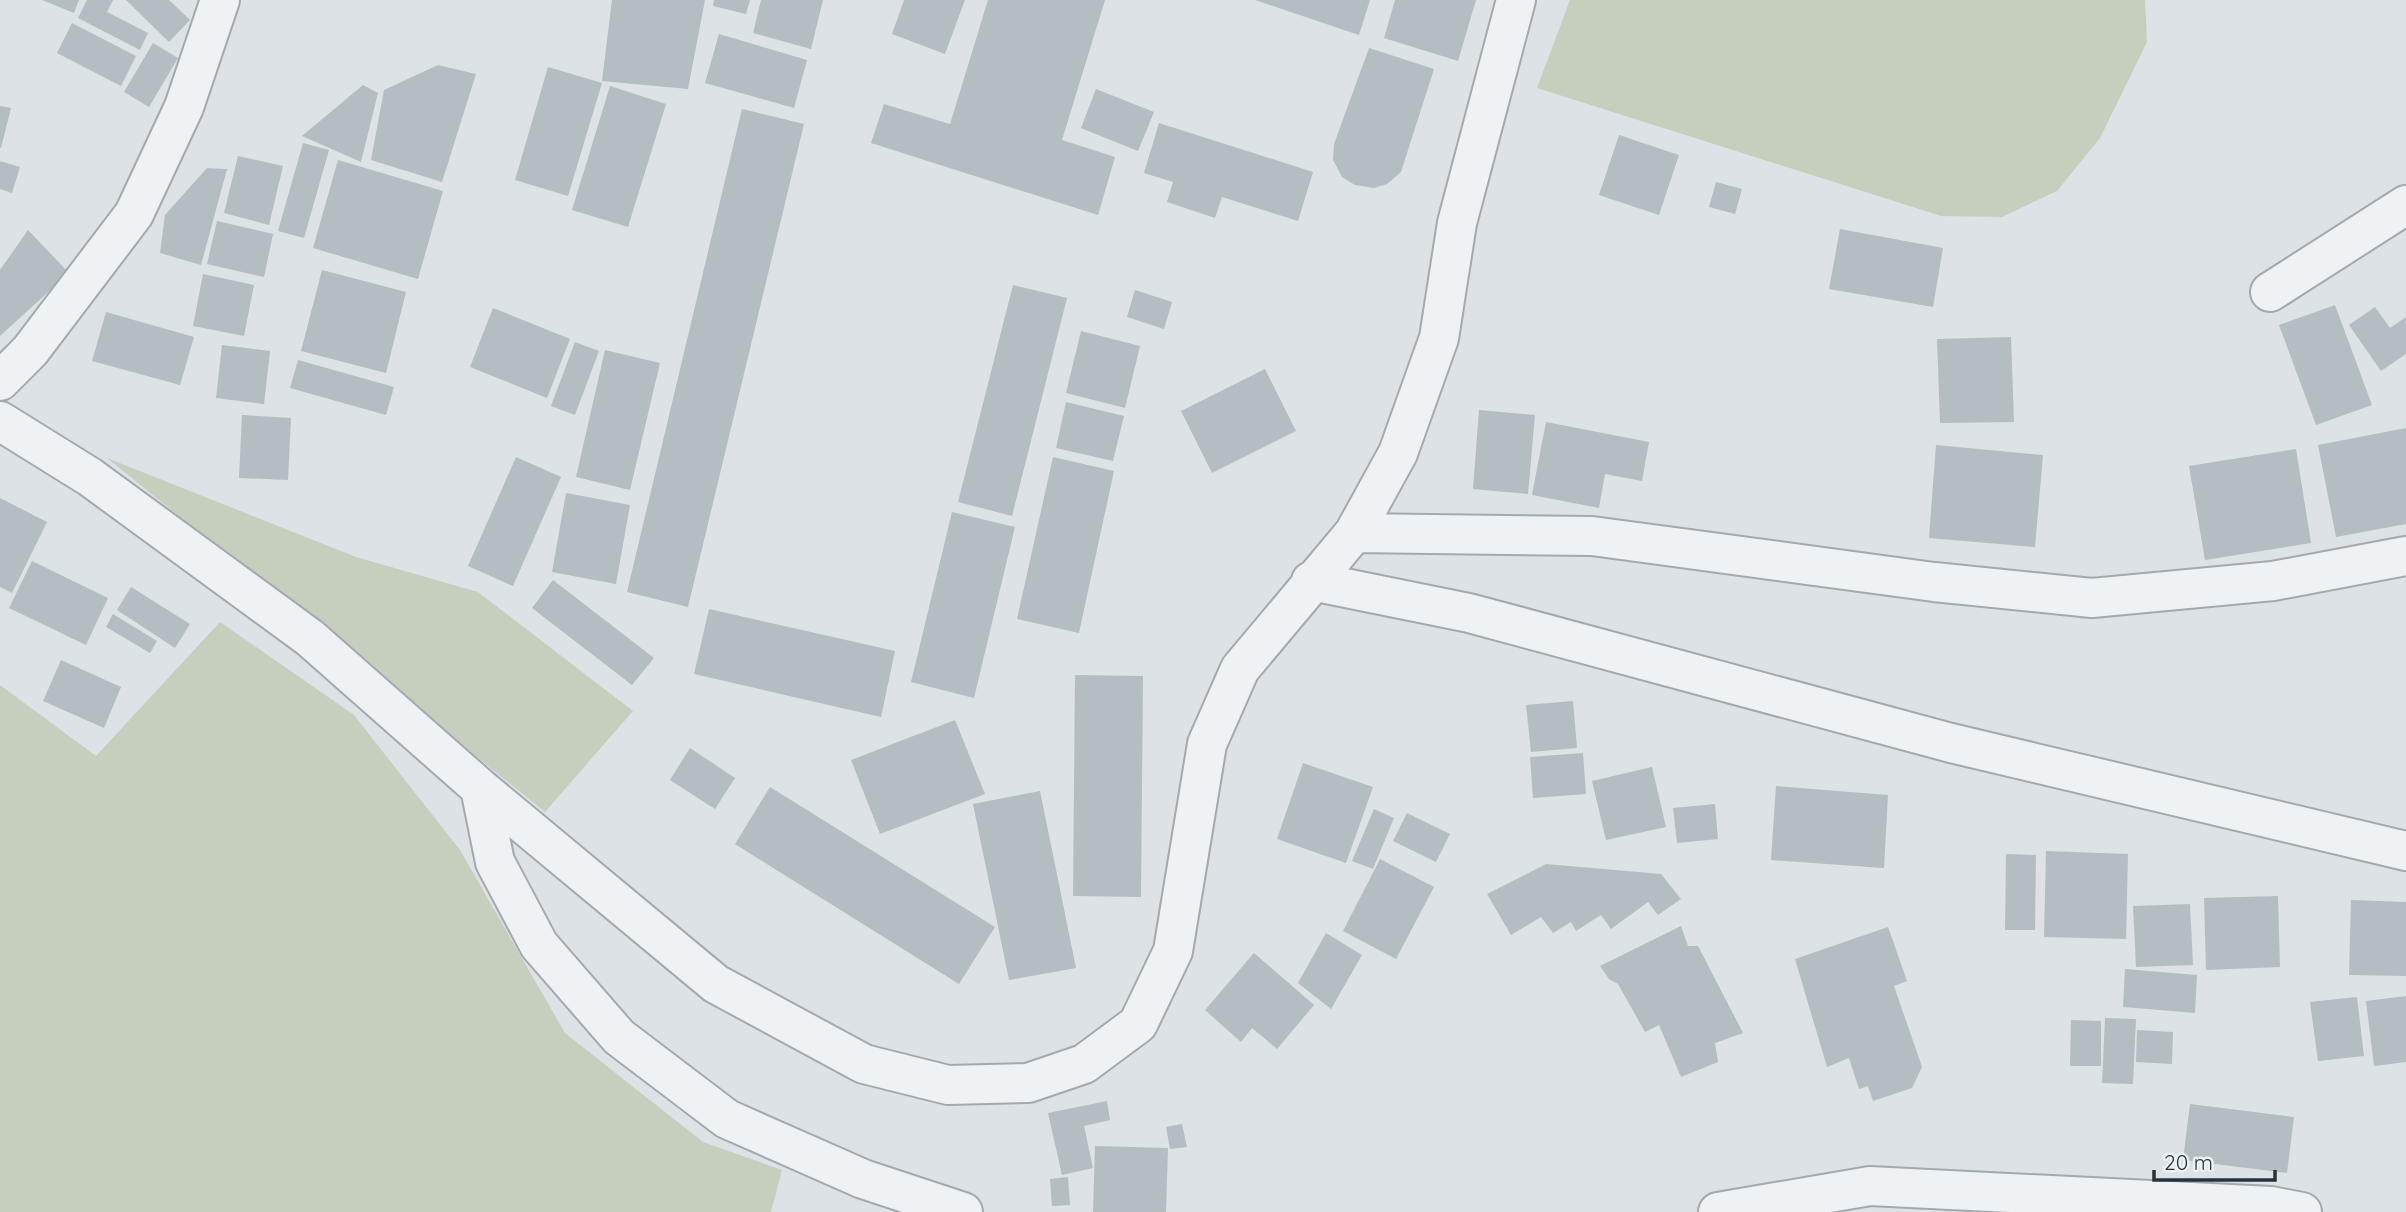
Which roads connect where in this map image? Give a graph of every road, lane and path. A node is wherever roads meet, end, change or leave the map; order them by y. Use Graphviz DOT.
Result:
graph roads {
  1 [pos="220,0"];
  2 [pos="1516,0"];
  3 [pos="2406,205"];
  4 [pos="2270,292"];
  5 [pos="0,382"];
  6 [pos="0,421"];
  7 [pos="1354,533"];
  8 [pos="2406,556"];
  9 [pos="1311,581"];
  10 [pos="480,788"];
  11 [pos="2406,851"];
  12 [pos="962,1212"];
  13 [pos="1718,1212"];
  14 [pos="2302,1212"];
  1 -- 5 [label="street"];
  2 -- 7 [label="street"];
  3 -- 4 [label="street"];
  6 -- 10 [label="street"];
  7 -- 8 [label="street"];
  7 -- 9 [label="street"];
  9 -- 10 [label="street"];
  9 -- 11 [label="street"];
  10 -- 12 [label="street"];
  13 -- 14 [label="street"];
}
